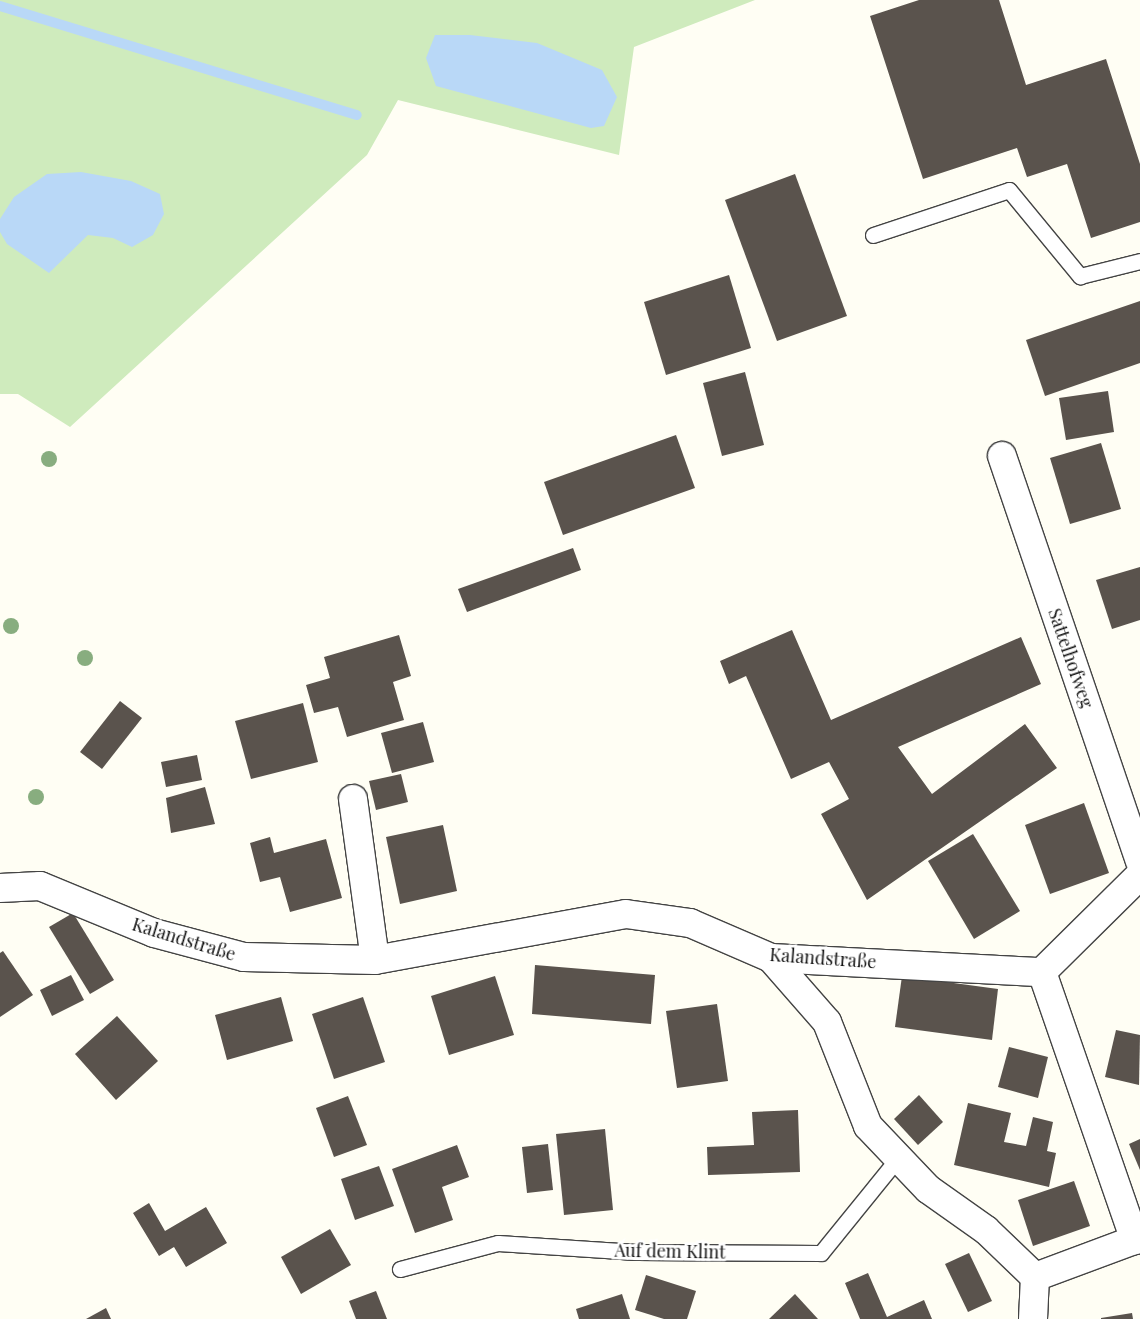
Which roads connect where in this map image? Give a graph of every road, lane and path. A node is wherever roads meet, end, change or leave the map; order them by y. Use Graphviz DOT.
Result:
graph roads {
  1 [pos="873,235"];
  2 [pos="1140,261"];
  3 [pos="1002,456"];
  4 [pos="353,798"];
  5 [pos="1140,861"];
  6 [pos="1140,875"];
  7 [pos="0,888"];
  8 [pos="770,958"];
  9 [pos="375,960"];
  10 [pos="1042,972"];
  11 [pos="898,1158"];
  12 [pos="1138,1239"];
  13 [pos="400,1269"];
  14 [pos="1035,1277"];
  15 [pos="1033,1319"];
  1 -- 2 [label="lane"];
  3 -- 5 [label="street, Sattelhofweg"];
  4 -- 9 [label="street"];
  6 -- 10 [label="street"];
  7 -- 9 [label="street, Kalandstraße"];
  8 -- 9 [label="street, Kalandstraße"];
  8 -- 10 [label="street, Kalandstraße"];
  8 -- 11 [label="street"];
  10 -- 12 [label="street"];
  11 -- 13 [label="lane, Auf dem Klint"];
  11 -- 14 [label="street"];
  12 -- 14 [label="street"];
  14 -- 15 [label="street"];
}
